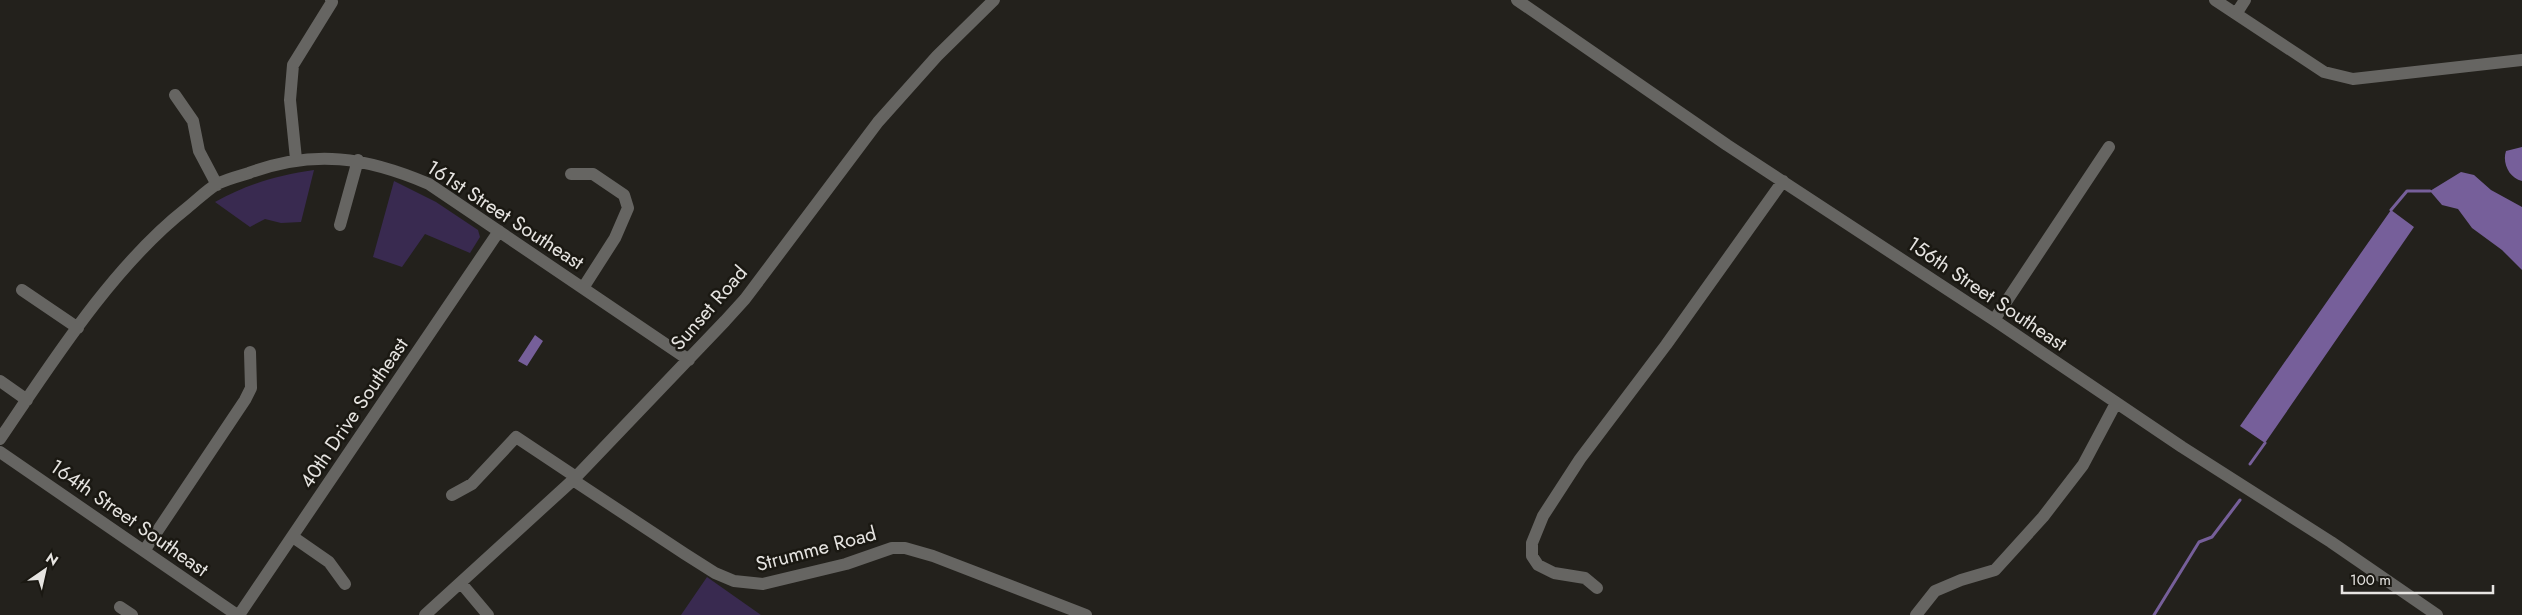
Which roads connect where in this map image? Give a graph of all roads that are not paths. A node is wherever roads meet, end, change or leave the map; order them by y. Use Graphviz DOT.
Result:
graph roads {
  1 [pos="994,0"];
  2 [pos="1517,0"];
  3 [pos="2215,0"];
  4 [pos="2245,0"];
  5 [pos="331,1"];
  6 [pos="2236,14"];
  7 [pos="2522,60"];
  8 [pos="175,95"];
  9 [pos="2109,147"];
  10 [pos="296,159"];
  11 [pos="358,160"];
  12 [pos="571,174"];
  13 [pos="1783,181"];
  14 [pos="217,185"];
  15 [pos="340,225"];
  16 [pos="499,231"];
  17 [pos="583,288"];
  18 [pos="22,290"];
  19 [pos="1994,320"];
  20 [pos="78,328"];
  21 [pos="250,352"];
  22 [pos="689,360"];
  23 [pos="0,381"];
  24 [pos="27,400"];
  25 [pos="2116,403"];
  26 [pos="0,439"];
  27 [pos="0,452"];
  28 [pos="575,479"];
  29 [pos="452,495"];
  30 [pos="293,537"];
  31 [pos="144,551"];
  32 [pos="460,583"];
  33 [pos="344,584"];
  34 [pos="1597,588"];
  35 [pos="120,607"];
  36 [pos="132,615"];
  37 [pos="238,615"];
  38 [pos="425,615"];
  39 [pos="488,615"];
  40 [pos="1086,615"];
  41 [pos="1916,615"];
  42 [pos="2437,615"];
  1 -- 22 [label="street, Sunset Road"];
  2 -- 13 [label="street, 156th Street Southeast"];
  3 -- 6 [label="street"];
  4 -- 6 [label="street"];
  5 -- 10 [label="street"];
  6 -- 7 [label="street"];
  8 -- 14 [label="street"];
  9 -- 19 [label="street"];
  10 -- 11 [label="street, 161st Street Southeast"];
  10 -- 14 [label="street, 161st Street Southeast"];
  11 -- 15 [label="street"];
  11 -- 16 [label="street, 161st Street Southeast"];
  12 -- 17 [label="street"];
  13 -- 19 [label="street, 156th Street Southeast"];
  13 -- 34 [label="street"];
  14 -- 20 [label="street, 161st Street Southeast"];
  16 -- 17 [label="street, 161st Street Southeast"];
  16 -- 30 [label="street, 40th Drive Southeast"];
  17 -- 22 [label="street, 161st Street Southeast"];
  18 -- 20 [label="street"];
  19 -- 25 [label="street, 156th Street Southeast"];
  20 -- 24 [label="street, 161st Street Southeast"];
  21 -- 31 [label="street"];
  22 -- 28 [label="street, Sunset Road"];
  23 -- 24 [label="street"];
  24 -- 26 [label="street, 161st Street Southeast"];
  25 -- 41 [label="street"];
  25 -- 42 [label="street, 156th Street Southeast"];
  27 -- 31 [label="street, 164th Street Southeast"];
  28 -- 29 [label="street, Strumme Road"];
  28 -- 32 [label="street, Sunset Road"];
  28 -- 40 [label="street, Strumme Road"];
  30 -- 33 [label="street"];
  30 -- 37 [label="street, 40th Drive Southeast"];
  31 -- 37 [label="street, 164th Street Southeast"];
  32 -- 38 [label="street, Sunset Road"];
  32 -- 39 [label="street"];
  35 -- 36 [label="street"];
}
